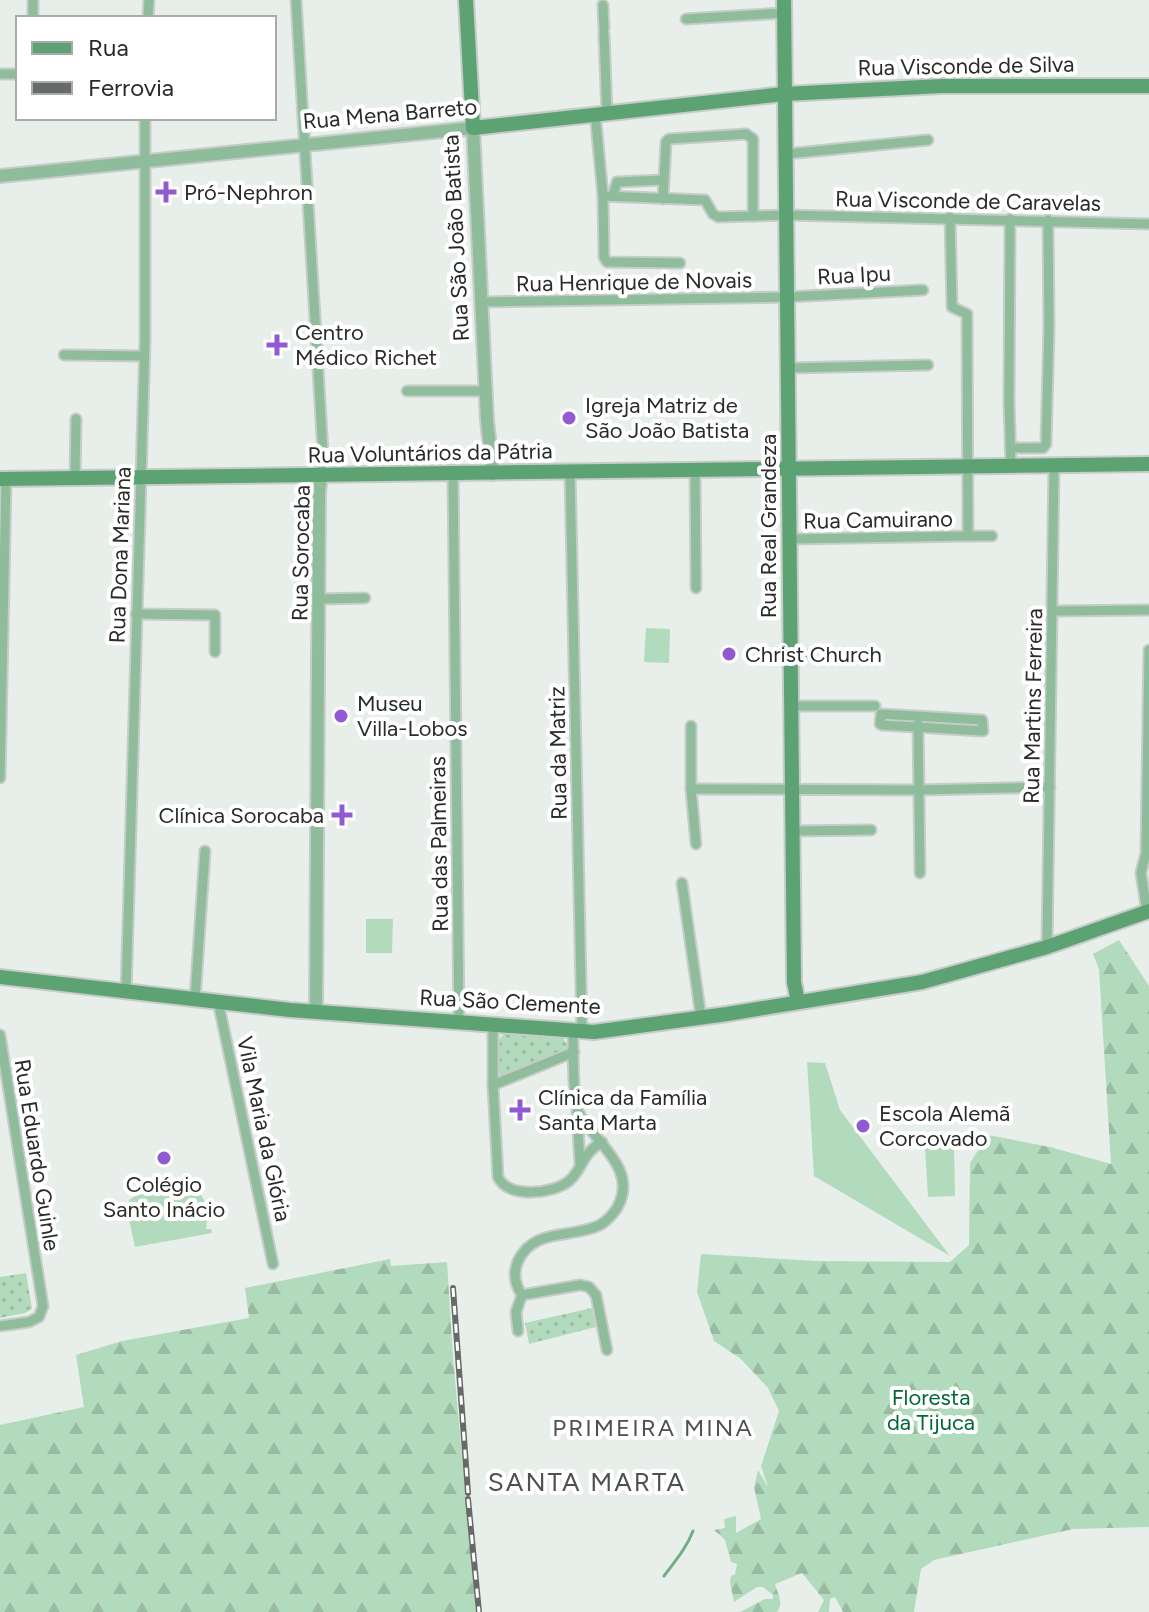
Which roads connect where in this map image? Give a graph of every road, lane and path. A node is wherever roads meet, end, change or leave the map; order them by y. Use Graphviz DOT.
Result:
graph roads {
  1 [pos="296,0"];
  2 [pos="466,0"];
  3 [pos="603,5"];
  4 [pos="784,6"];
  5 [pos="686,19"];
  6 [pos="1149,86"];
  7 [pos="784,94"];
  8 [pos="602,118"];
  9 [pos="145,120"];
  10 [pos="473,128"];
  11 [pos="928,140"];
  12 [pos="306,144"];
  13 [pos="786,154"];
  14 [pos="144,160"];
  15 [pos="0,176"];
  16 [pos="663,180"];
  17 [pos="608,196"];
  18 [pos="663,199"];
  19 [pos="787,215"];
  20 [pos="753,216"];
  21 [pos="950,217"];
  22 [pos="1010,219"];
  23 [pos="1051,220"];
  24 [pos="1149,224"];
  25 [pos="680,263"];
  26 [pos="923,290"];
  27 [pos="787,297"];
  28 [pos="481,302"];
  29 [pos="64,355"];
  30 [pos="144,356"];
  31 [pos="928,365"];
  32 [pos="1054,367"];
  33 [pos="788,368"];
  34 [pos="407,391"];
  35 [pos="486,391"];
  36 [pos="76,419"];
  37 [pos="1010,448"];
  38 [pos="1149,464"];
  39 [pos="1011,466"];
  40 [pos="1054,466"];
  41 [pos="966,467"];
  42 [pos="789,470"];
  43 [pos="695,471"];
  44 [pos="570,473"];
  45 [pos="453,474"];
  46 [pos="493,474"];
  47 [pos="321,476"];
  48 [pos="140,477"];
  49 [pos="75,478"];
  50 [pos="3,479"];
  51 [pos="968,536"];
  52 [pos="992,536"];
  53 [pos="790,539"];
  54 [pos="696,588"];
  55 [pos="365,598"];
  56 [pos="320,599"];
  57 [pos="1149,610"];
  58 [pos="1053,611"];
  59 [pos="136,614"];
  60 [pos="1149,650"];
  61 [pos="215,652"];
  62 [pos="810,655"];
  63 [pos="790,656"];
  64 [pos="790,706"];
  65 [pos="875,706"];
  66 [pos="918,716"];
  67 [pos="691,726"];
  68 [pos="918,727"];
  69 [pos="0,778"];
  70 [pos="1050,787"];
  71 [pos="691,789"];
  72 [pos="785,789"];
  73 [pos="919,790"];
  74 [pos="871,830"];
  75 [pos="791,831"];
  76 [pos="696,844"];
  77 [pos="205,851"];
  78 [pos="1148,858"];
  79 [pos="920,873"];
  80 [pos="682,883"];
  81 [pos="1148,911"];
  82 [pos="1047,947"];
  83 [pos="0,977"];
  84 [pos="126,993"];
  85 [pos="195,999"];
  86 [pos="218,1001"];
  87 [pos="798,1002"];
  88 [pos="316,1012"];
  89 [pos="701,1017"];
  90 [pos="459,1022"];
  91 [pos="493,1025"];
  92 [pos="578,1031"];
  93 [pos="0,1035"];
  94 [pos="1,1049"];
  95 [pos="574,1052"];
  96 [pos="493,1085"];
  97 [pos="577,1110"];
  98 [pos="602,1142"];
  99 [pos="580,1164"];
  100 [pos="273,1264"];
  101 [pos="522,1295"];
  102 [pos="0,1326"];
  103 [pos="518,1331"];
  104 [pos="607,1350"];
  1 -- 12 [label="street, Rua Sorocaba"];
  2 -- 10 [label="main road, Rua São João Batista"];
  3 -- 8 [label="street"];
  4 -- 5 [label="street"];
  4 -- 7 [label="main road, Rua Real Grandeza"];
  6 -- 7 [label="main road, Rua Visconde de Silva"];
  7 -- 8 [label="main road, Rua Mena Barreto"];
  7 -- 13 [label="main road, Rua Real Grandeza"];
  8 -- 10 [label="main road, Rua Mena Barreto"];
  8 -- 17 [label="street"];
  9 -- 14 [label="street, Rua Dona Mariana"];
  10 -- 12 [label="street, Rua Mena Barreto"];
  10 -- 28 [label="street, Rua São João Batista"];
  11 -- 13 [label="street"];
  12 -- 14 [label="street, Rua Mena Barreto"];
  12 -- 47 [label="street, Rua Sorocaba"];
  13 -- 19 [label="main road, Rua Real Grandeza"];
  14 -- 15 [label="street, Rua Mena Barreto"];
  14 -- 30 [label="street, Rua Dona Mariana"];
  16 -- 17 [label="street"];
  16 -- 18 [label="street"];
  16 -- 20 [label="street"];
  17 -- 18 [label="street"];
  17 -- 25 [label="street"];
  18 -- 20 [label="street, Rua Visconde de Caravelas"];
  19 -- 20 [label="street, Rua Visconde de Caravelas"];
  19 -- 21 [label="street, Rua Visconde de Caravelas"];
  19 -- 27 [label="main road, Rua Real Grandeza"];
  21 -- 22 [label="street, Rua Visconde de Caravelas"];
  21 -- 41 [label="street, Rua Camuirano"];
  22 -- 23 [label="street, Rua Visconde de Caravelas"];
  22 -- 37 [label="street"];
  23 -- 24 [label="street, Rua Visconde de Caravelas"];
  23 -- 32 [label="street"];
  23 -- 37 [label="street"];
  26 -- 27 [label="street, Rua Ipu"];
  27 -- 28 [label="street, Rua Henrique de Novais"];
  27 -- 33 [label="main road, Rua Real Grandeza"];
  28 -- 35 [label="street, Rua São João Batista"];
  29 -- 30 [label="street"];
  30 -- 48 [label="street, Rua Dona Mariana"];
  31 -- 33 [label="street"];
  33 -- 42 [label="main road, Rua Real Grandeza"];
  34 -- 35 [label="street"];
  35 -- 46 [label="street, Rua São João Batista"];
  36 -- 49 [label="street"];
  37 -- 39 [label="street"];
  38 -- 40 [label="main road, Rua Voluntários da Pátria"];
  39 -- 40 [label="main road, Rua Voluntários da Pátria"];
  39 -- 41 [label="main road, Rua Voluntários da Pátria"];
  40 -- 58 [label="street, Rua Martins Ferreira"];
  41 -- 42 [label="main road, Rua Voluntários da Pátria"];
  41 -- 51 [label="street, Rua Camuirano"];
  42 -- 43 [label="main road, Rua Voluntários da Pátria"];
  42 -- 53 [label="main road, Rua Real Grandeza"];
  43 -- 44 [label="main road, Rua Voluntários da Pátria"];
  43 -- 54 [label="street"];
  44 -- 46 [label="main road, Rua Voluntários da Pátria"];
  44 -- 92 [label="street, Rua da Matriz"];
  45 -- 46 [label="main road, Rua Voluntários da Pátria"];
  45 -- 47 [label="main road, Rua Voluntários da Pátria"];
  45 -- 90 [label="street, Rua das Palmeiras"];
  47 -- 48 [label="main road, Rua Voluntários da Pátria"];
  47 -- 56 [label="street, Rua Sorocaba"];
  48 -- 49 [label="main road, Rua Voluntários da Pátria"];
  48 -- 59 [label="street, Rua Dona Mariana"];
  49 -- 50 [label="main road, Rua Voluntários da Pátria"];
  50 -- 69 [label="street"];
  51 -- 52 [label="street, Rua Camuirano"];
  51 -- 53 [label="street, Rua Camuirano"];
  53 -- 63 [label="main road, Rua Real Grandeza"];
  55 -- 56 [label="street"];
  56 -- 88 [label="street, Rua Sorocaba"];
  57 -- 58 [label="street"];
  58 -- 70 [label="street, Rua Martins Ferreira"];
  59 -- 61 [label="street"];
  59 -- 84 [label="street, Rua Dona Mariana"];
  60 -- 78 [label="street"];
  62 -- 63 [label="street"];
  63 -- 64 [label="main road, Rua Real Grandeza"];
  64 -- 65 [label="street"];
  64 -- 72 [label="main road, Rua Real Grandeza"];
  66 -- 68 [label="street"];
  66 -- 68 [label="street"];
  66 -- 68 [label="street"];
  67 -- 71 [label="street"];
  68 -- 73 [label="street"];
  70 -- 73 [label="street"];
  70 -- 82 [label="street, Rua Martins Ferreira"];
  71 -- 72 [label="street"];
  71 -- 76 [label="street"];
  72 -- 73 [label="street"];
  72 -- 75 [label="main road, Rua Real Grandeza"];
  73 -- 79 [label="street"];
  74 -- 75 [label="street"];
  75 -- 87 [label="main road, Rua Real Grandeza"];
  77 -- 85 [label="street"];
  78 -- 81 [label="street"];
  80 -- 89 [label="street"];
  81 -- 82 [label="main road, Rua São Clemente"];
  82 -- 87 [label="main road, Rua São Clemente"];
  83 -- 84 [label="main road, Rua São Clemente"];
  84 -- 85 [label="main road, Rua São Clemente"];
  85 -- 86 [label="main road, Rua São Clemente"];
  86 -- 88 [label="main road, Rua São Clemente"];
  86 -- 100 [label="street, Vila Maria da Glória"];
  87 -- 89 [label="main road, Rua São Clemente"];
  88 -- 90 [label="main road, Rua São Clemente"];
  89 -- 92 [label="main road, Rua São Clemente"];
  90 -- 91 [label="main road, Rua São Clemente"];
  91 -- 92 [label="main road, Rua São Clemente"];
  91 -- 96 [label="street"];
  92 -- 95 [label="street, Rua da Matriz"];
  93 -- 94 [label="street, Rua Eduardo Guinle"];
  94 -- 102 [label="street, Rua Eduardo Guinle"];
  95 -- 96 [label="street"];
  95 -- 97 [label="street, Rua da Matriz"];
  96 -- 99 [label="street"];
  97 -- 98 [label="street"];
  97 -- 99 [label="street, Rua da Matriz"];
  98 -- 99 [label="street"];
  98 -- 101 [label="street"];
  101 -- 103 [label="street"];
  101 -- 104 [label="street"];
}
